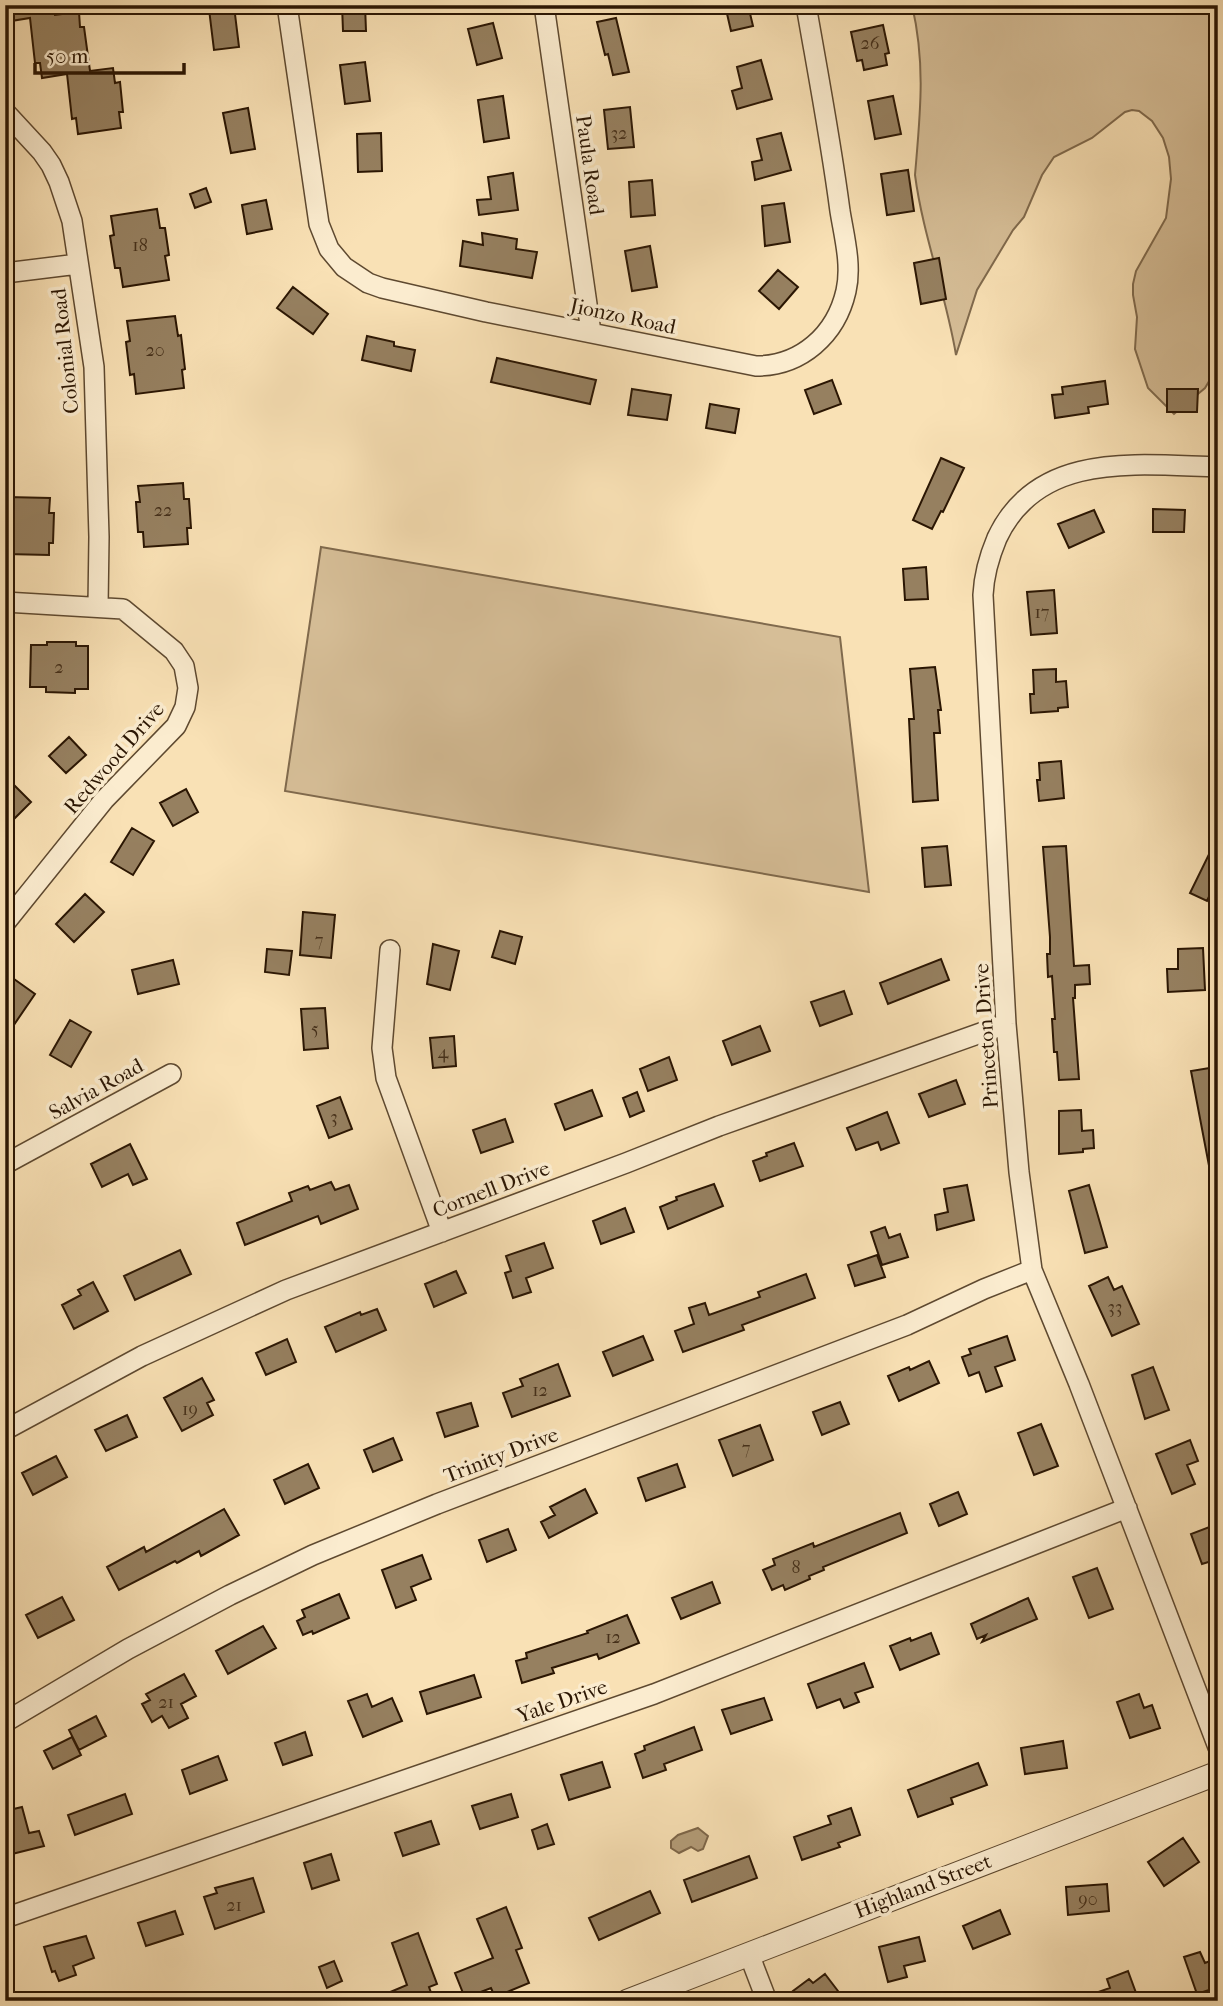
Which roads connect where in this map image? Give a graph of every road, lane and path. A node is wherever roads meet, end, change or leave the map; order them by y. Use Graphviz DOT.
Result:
graph roads {
  1 [pos="286,5"];
  2 [pos="544,5"];
  3 [pos="806,5"];
  4 [pos="5,112"];
  5 [pos="78,264"];
  6 [pos="5,273"];
  7 [pos="591,331"];
  8 [pos="1218,467"];
  9 [pos="5,602"];
  10 [pos="98,606"];
  11 [pos="5,923"];
  12 [pos="390,950"];
  13 [pos="1006,1024"];
  14 [pos="171,1074"];
  15 [pos="5,1164"];
  16 [pos="442,1232"];
  17 [pos="1032,1270"];
  18 [pos="5,1430"];
  19 [pos="1127,1508"];
  20 [pos="5,1722"];
  21 [pos="1218,1747"];
  22 [pos="1218,1773"];
  23 [pos="5,1917"];
  24 [pos="749,1954"];
  25 [pos="628,2001"];
  26 [pos="767,2001"];
  1 -- 7 [label="street, Jionzo Road"];
  2 -- 7 [label="street, Paula Road"];
  3 -- 7 [label="street, Jionzo Road"];
  4 -- 5 [label="street, Colonial Road"];
  5 -- 6 [label="street"];
  5 -- 10 [label="street, Colonial Road"];
  8 -- 13 [label="street, Princeton Drive"];
  9 -- 10 [label="street, Redwood Drive"];
  10 -- 11 [label="street, Redwood Drive"];
  12 -- 16 [label="street"];
  13 -- 16 [label="street, Cornell Drive"];
  13 -- 17 [label="street, Princeton Drive"];
  14 -- 15 [label="street, Salvia Road"];
  16 -- 18 [label="street, Cornell Drive"];
  17 -- 19 [label="street, Princeton Drive"];
  17 -- 20 [label="street, Trinity Drive"];
  19 -- 21 [label="street, Princeton Drive"];
  19 -- 23 [label="street, Yale Drive"];
  22 -- 24 [label="street, Highland Street"];
  24 -- 25 [label="street, Highland Street"];
  24 -- 26 [label="street"];
}
